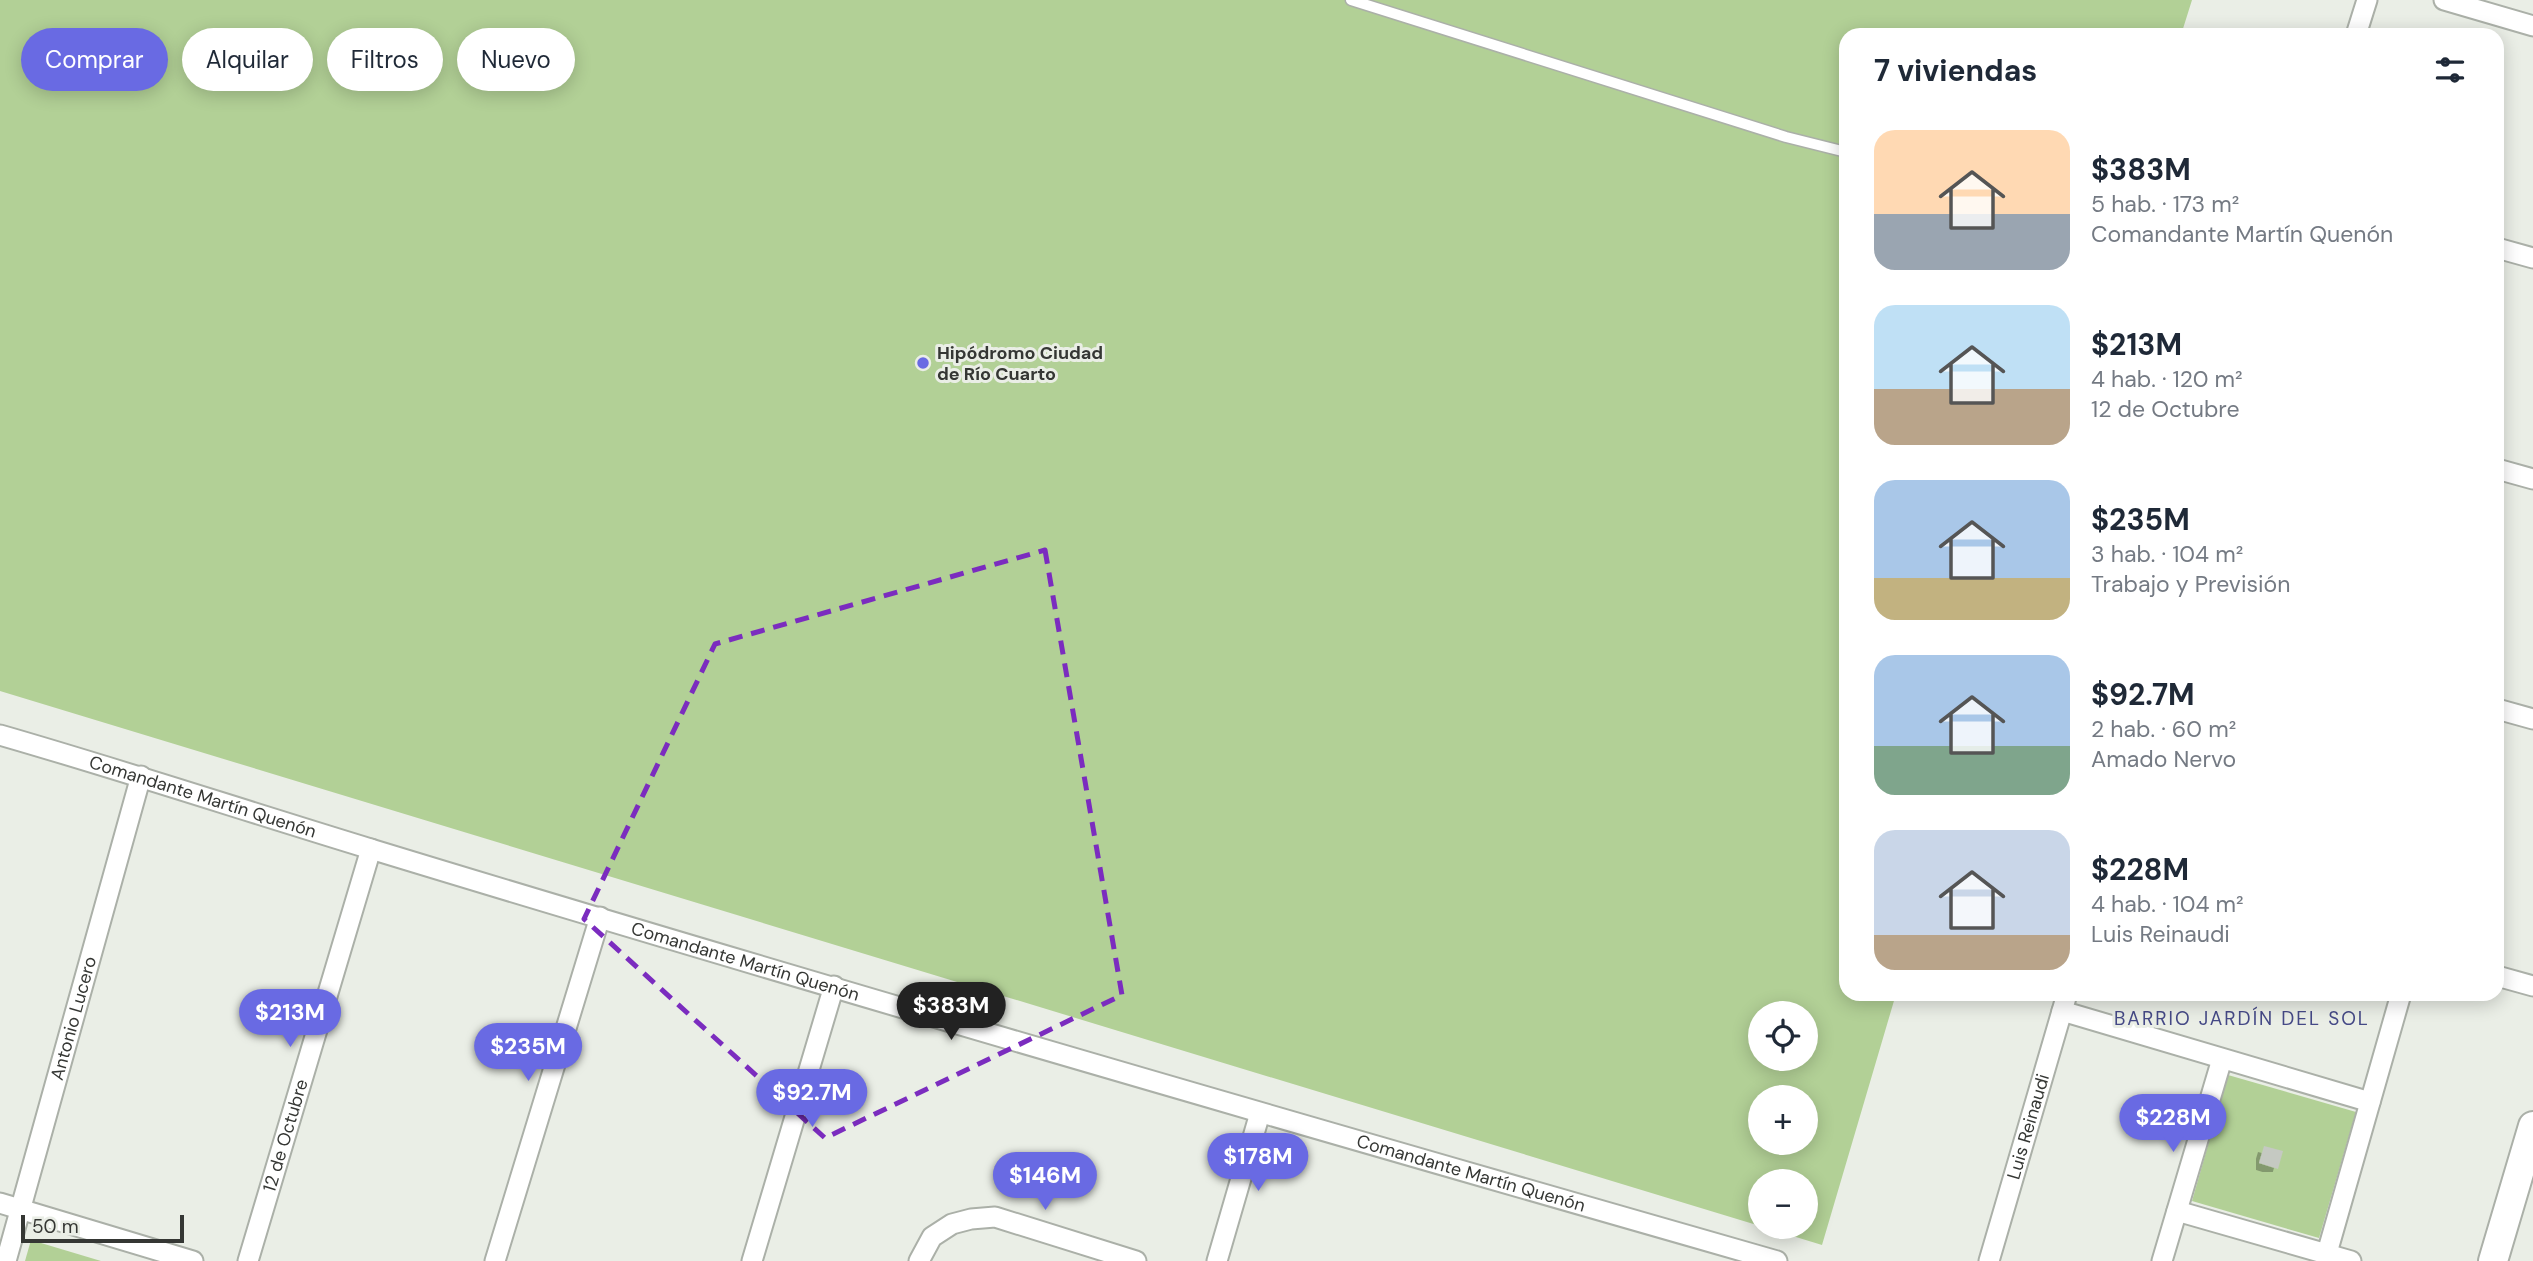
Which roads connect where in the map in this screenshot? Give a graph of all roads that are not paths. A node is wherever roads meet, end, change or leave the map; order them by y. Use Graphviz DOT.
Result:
graph roads {
  1 [pos="1351,0"];
  2 [pos="2367,0"];
  3 [pos="2444,0"];
  4 [pos="2533,26"];
  5 [pos="2358,28"];
  6 [pos="1839,150"];
  7 [pos="2504,250"];
  8 [pos="2533,258"];
  9 [pos="2504,471"];
  10 [pos="2533,479"];
  11 [pos="2504,711"];
  12 [pos="2533,719"];
  13 [pos="0,735"];
  14 [pos="141,776"];
  15 [pos="371,849"];
  16 [pos="600,917"];
  17 [pos="2504,978"];
  18 [pos="834,986"];
  19 [pos="2533,986"];
  20 [pos="2399,1001"];
  21 [pos="2065,1002"];
  22 [pos="2222,1059"];
  23 [pos="2370,1102"];
  24 [pos="1260,1113"];
  25 [pos="2533,1126"];
  26 [pos="0,1203"];
  27 [pos="21,1209"];
  28 [pos="2177,1211"];
  29 [pos="2327,1253"];
  30 [pos="6,1261"];
  31 [pos="193,1261"];
  32 [pos="247,1261"];
  33 [pos="495,1261"];
  34 [pos="752,1261"];
  35 [pos="919,1261"];
  36 [pos="1136,1261"];
  37 [pos="1217,1261"];
  38 [pos="1777,1261"];
  39 [pos="1989,1261"];
  40 [pos="2162,1261"];
  41 [pos="2351,1261"];
  42 [pos="2493,1261"];
  1 -- 6 [label="lane"];
  2 -- 5 [label="street"];
  3 -- 4 [label="street"];
  7 -- 8 [label="street"];
  9 -- 10 [label="street"];
  11 -- 12 [label="street"];
  13 -- 14 [label="street, Comandante Martín Quenón"];
  14 -- 15 [label="street, Comandante Martín Quenón"];
  14 -- 27 [label="street, Antonio Lucero"];
  15 -- 16 [label="street, Comandante Martín Quenón"];
  15 -- 32 [label="street, 12 de Octubre"];
  16 -- 18 [label="street, Comandante Martín Quenón"];
  16 -- 33 [label="street"];
  17 -- 19 [label="street"];
  18 -- 24 [label="street, Comandante Martín Quenón"];
  18 -- 34 [label="street"];
  20 -- 23 [label="street"];
  21 -- 22 [label="street"];
  21 -- 39 [label="street, Luis Reinaudi"];
  22 -- 23 [label="street"];
  22 -- 28 [label="street"];
  23 -- 29 [label="street"];
  24 -- 37 [label="street"];
  24 -- 38 [label="street, Comandante Martín Quenón"];
  25 -- 42 [label="main road"];
  26 -- 27 [label="street"];
  27 -- 30 [label="street, Antonio Lucero"];
  27 -- 31 [label="street"];
  28 -- 29 [label="street"];
  28 -- 40 [label="street"];
  29 -- 41 [label="street"];
  35 -- 36 [label="street"];
}
